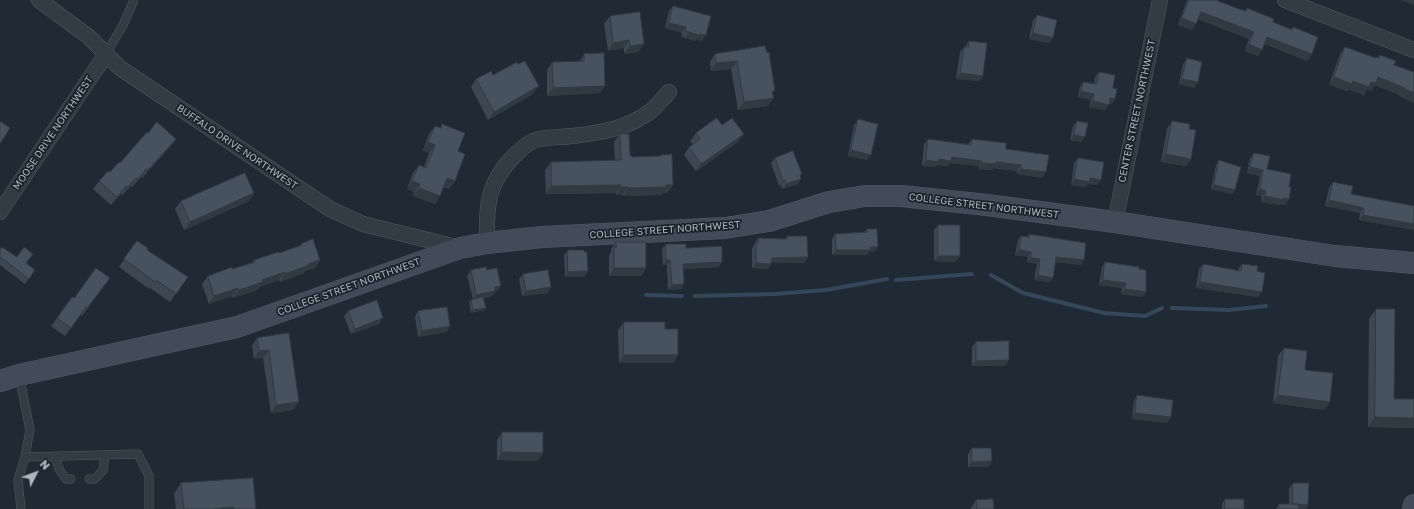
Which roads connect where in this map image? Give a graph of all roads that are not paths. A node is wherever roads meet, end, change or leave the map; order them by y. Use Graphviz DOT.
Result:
graph roads {
  1 [pos="39,0"];
  2 [pos="134,0"];
  3 [pos="1160,0"];
  4 [pos="1285,0"];
  5 [pos="1414,50"];
  6 [pos="106,54"];
  7 [pos="669,92"];
  8 [pos="0,212"];
  9 [pos="1115,222"];
  10 [pos="487,243"];
  11 [pos="460,248"];
  12 [pos="1414,263"];
  13 [pos="10,378"];
  14 [pos="105,455"];
  15 [pos="55,456"];
  16 [pos="25,457"];
  17 [pos="71,479"];
  18 [pos="89,479"];
  19 [pos="1414,505"];
  20 [pos="21,509"];
  21 [pos="149,509"];
  22 [pos="1412,509"];
  1 -- 6 [label="street, BUFFALO DRIVE NORTHWEST"];
  2 -- 6 [label="lane"];
  3 -- 9 [label="street, CENTER STREET NORTHWEST"];
  4 -- 5 [label="street"];
  6 -- 8 [label="street, MOOSE DRIVE NORTHWEST"];
  6 -- 11 [label="street, BUFFALO DRIVE NORTHWEST"];
  7 -- 10 [label="street"];
  9 -- 10 [label="street, COLLEGE STREET NORTHWEST"];
  9 -- 12 [label="street, COLLEGE STREET NORTHWEST"];
  10 -- 11 [label="street, COLLEGE STREET NORTHWEST"];
  11 -- 13 [label="street, COLLEGE STREET NORTHWEST"];
  13 -- 16 [label="lane"];
  14 -- 15 [label="lane"];
  14 -- 18 [label="lane"];
  14 -- 21 [label="lane"];
  15 -- 16 [label="lane"];
  15 -- 17 [label="lane"];
  16 -- 20 [label="lane"];
  19 -- 22 [label="street"];
}
